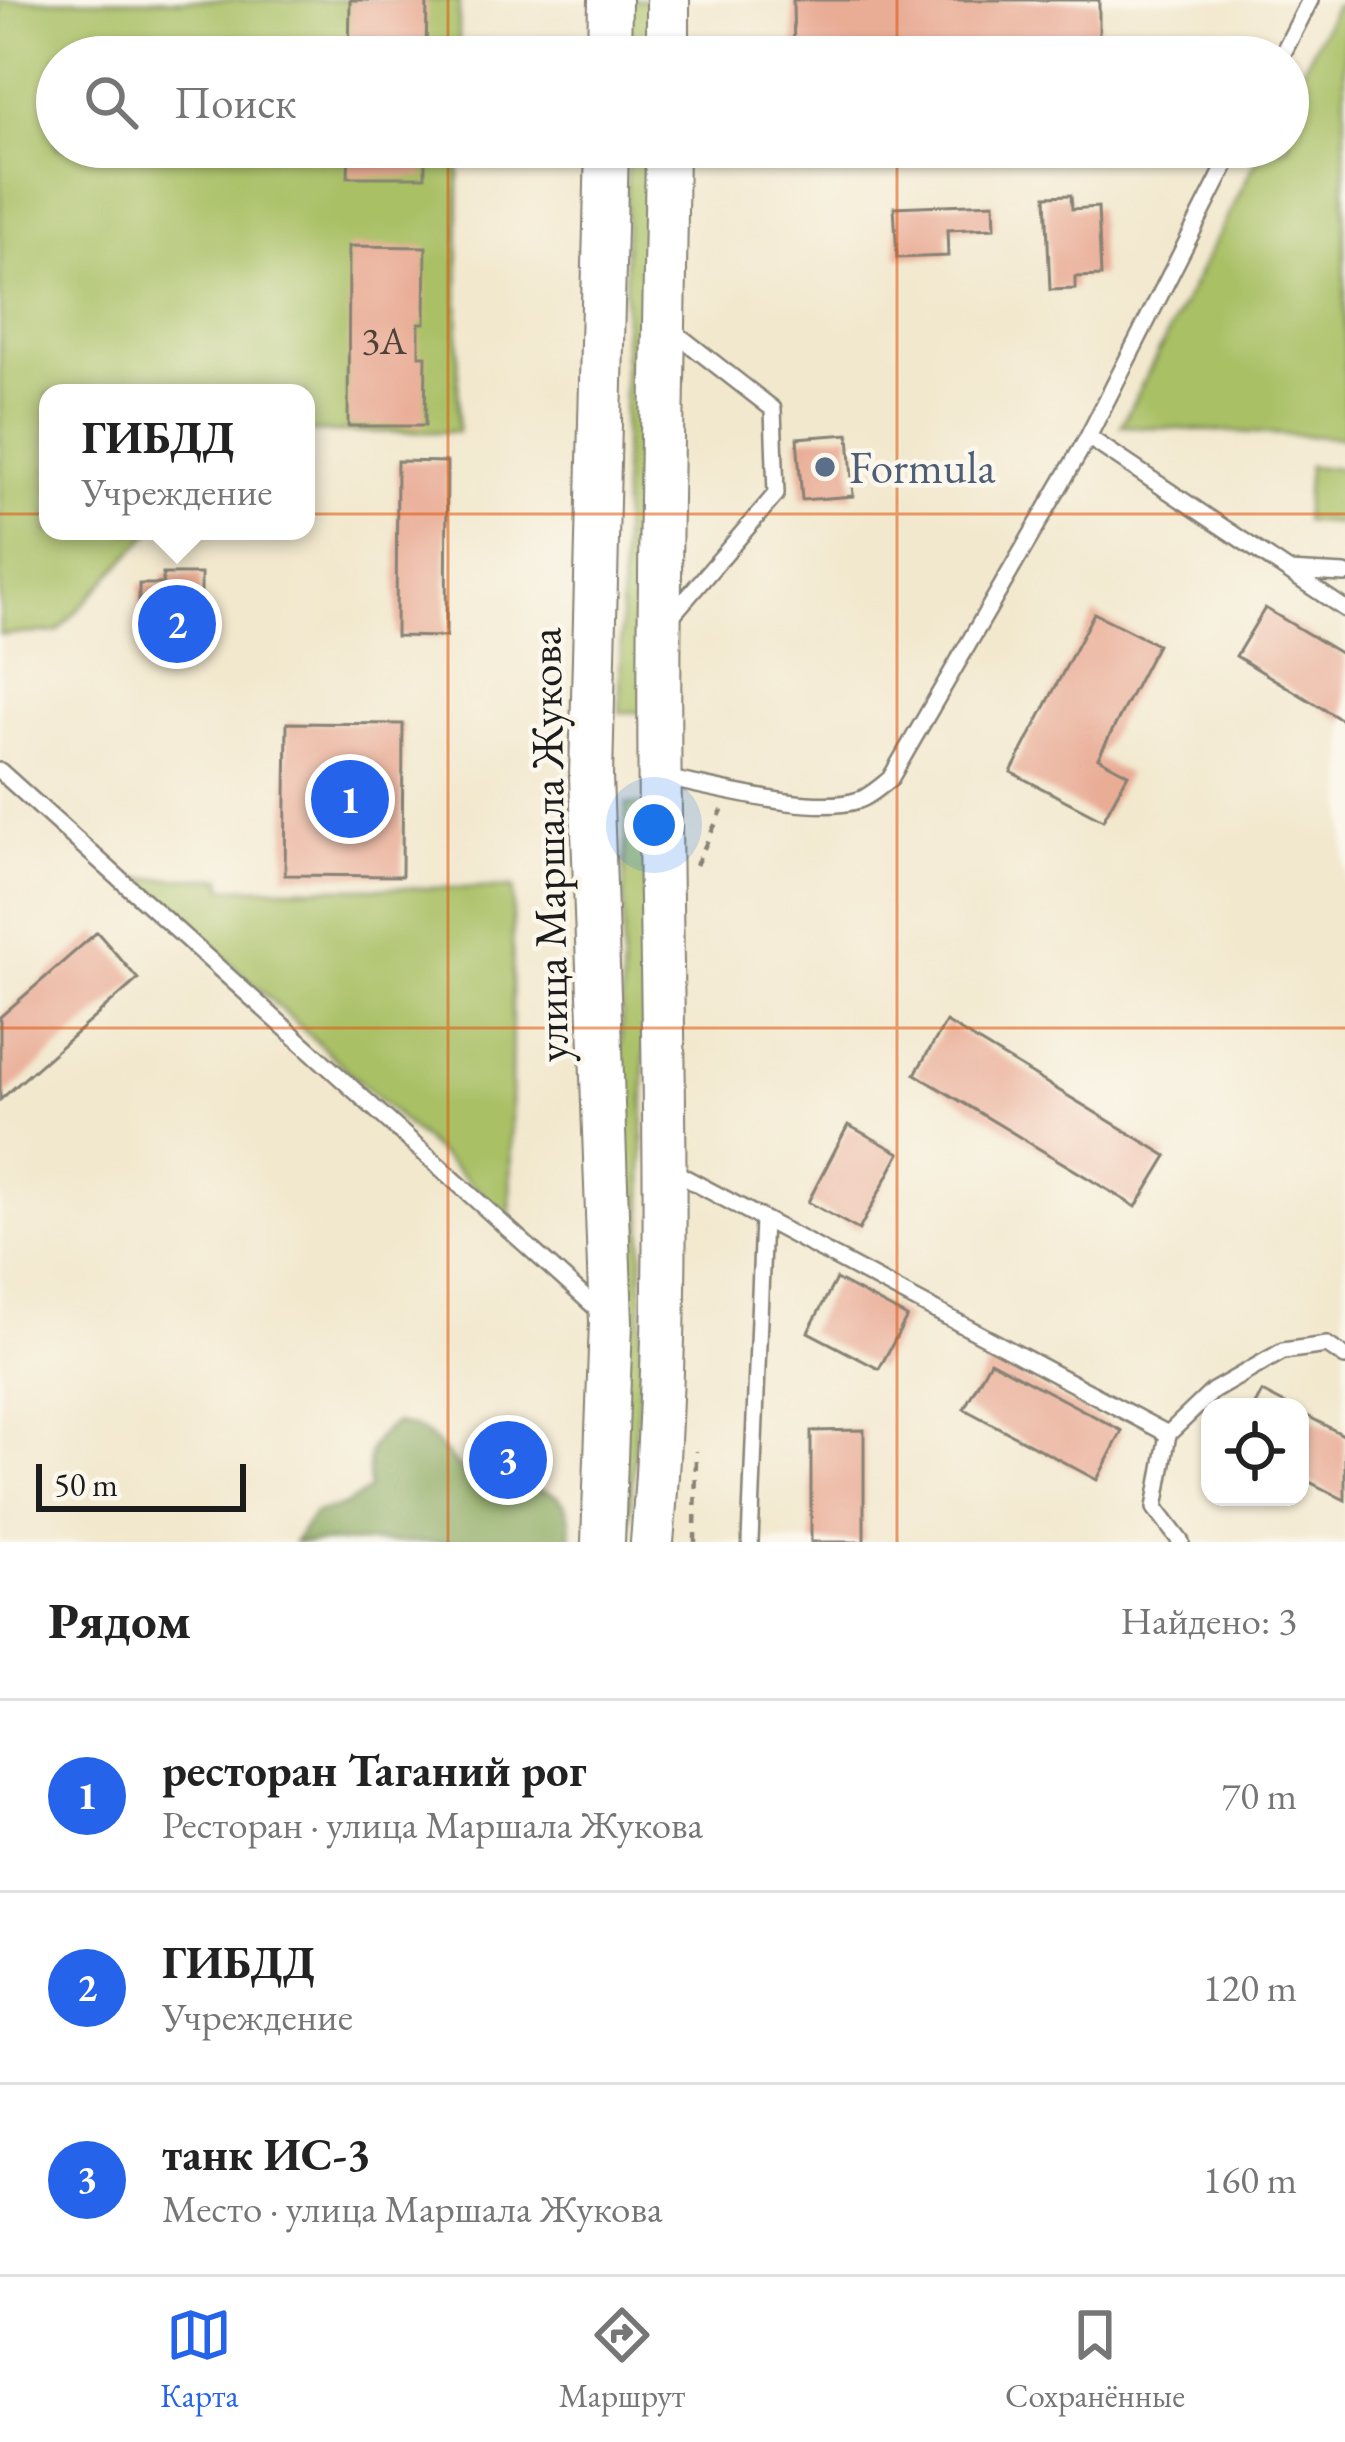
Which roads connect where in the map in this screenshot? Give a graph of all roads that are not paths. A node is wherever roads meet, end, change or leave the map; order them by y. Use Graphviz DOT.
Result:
graph roads {
  1 [pos="610,0"];
  2 [pos="668,0"];
  3 [pos="1310,0"];
  4 [pos="609,36"];
  5 [pos="668,36"];
  6 [pos="1292,36"];
  7 [pos="606,168"];
  8 [pos="667,168"];
  9 [pos="1224,168"];
  10 [pos="664,325"];
  11 [pos="1088,437"];
  12 [pos="1287,571"];
  13 [pos="1345,574"];
  14 [pos="1345,609"];
  15 [pos="662,628"];
  16 [pos="0,771"];
  17 [pos="591,776"];
  18 [pos="680,780"];
  19 [pos="666,1168"];
  20 [pos="764,1220"];
  21 [pos="611,1322"];
  22 [pos="1345,1358"];
  23 [pos="1168,1434"];
  24 [pos="603,1542"];
  25 [pos="652,1542"];
  26 [pos="750,1542"];
  27 [pos="1181,1542"];
  1 -- 4 [label="main road"];
  2 -- 5 [label="main road"];
  3 -- 6 [label="lane"];
  7 -- 17 [label="main road, улица Маршала Жукова"];
  8 -- 10 [label="main road"];
  9 -- 11 [label="lane"];
  10 -- 15 [label="main road"];
  10 -- 15 [label="lane"];
  11 -- 12 [label="lane"];
  11 -- 18 [label="lane"];
  12 -- 13 [label="lane"];
  12 -- 14 [label="lane"];
  15 -- 18 [label="main road"];
  16 -- 21 [label="lane"];
  17 -- 18 [label="main road"];
  17 -- 21 [label="main road, улица Маршала Жукова"];
  18 -- 19 [label="main road"];
  19 -- 20 [label="lane"];
  19 -- 25 [label="main road"];
  20 -- 23 [label="lane"];
  20 -- 26 [label="lane"];
  21 -- 24 [label="main road, улица Маршала Жукова"];
  22 -- 23 [label="lane"];
  23 -- 27 [label="lane"];
}
